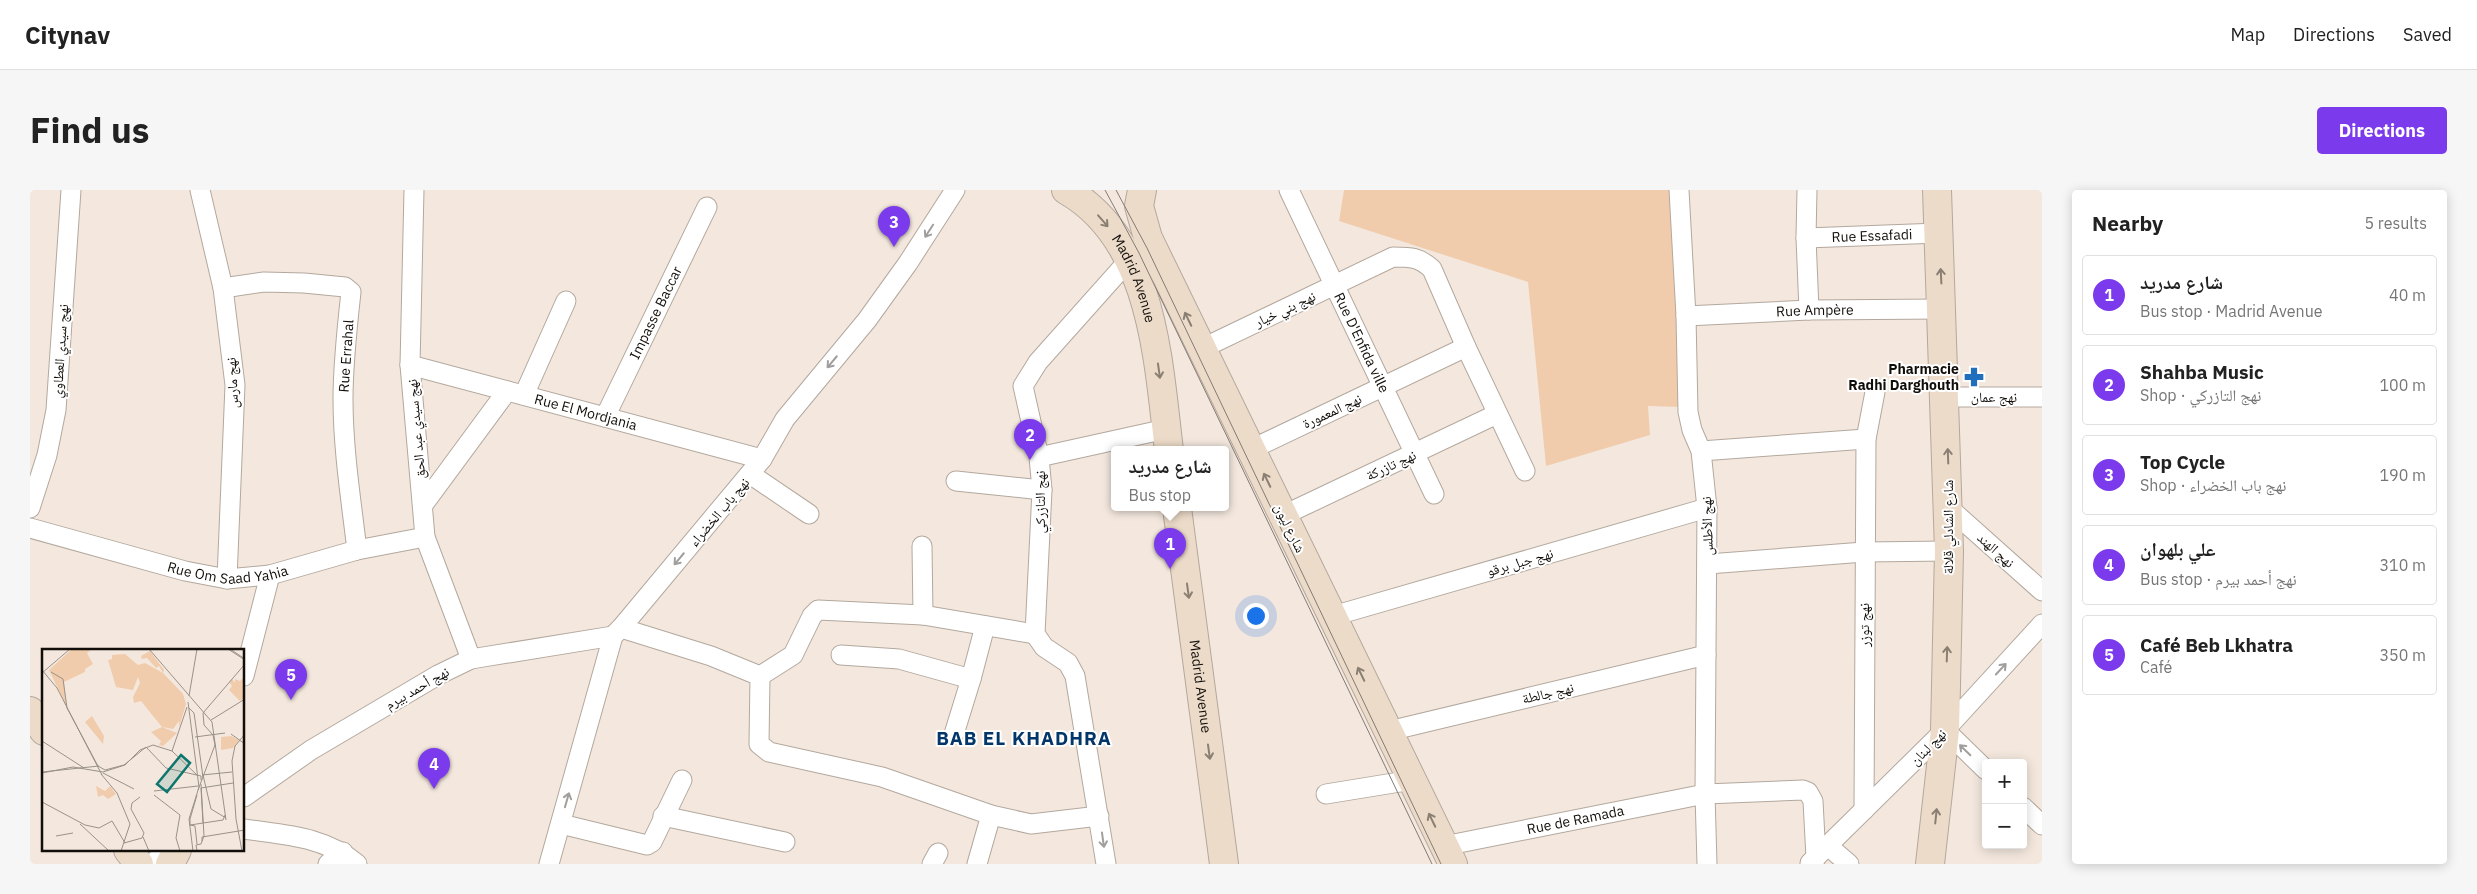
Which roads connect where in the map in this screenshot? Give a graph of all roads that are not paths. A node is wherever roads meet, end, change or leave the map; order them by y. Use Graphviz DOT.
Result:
graph roads {
  1 [pos="71,190"];
  2 [pos="200,190"];
  3 [pos="414,190"];
  4 [pos="955,190"];
  5 [pos="1142,190"];
  6 [pos="1288,190"];
  7 [pos="1679,190"];
  8 [pos="1807,190"];
  9 [pos="1937,190"];
  10 [pos="1075,194"];
  11 [pos="707,207"];
  12 [pos="1939,232"];
  13 [pos="1806,238"];
  14 [pos="1129,260"];
  15 [pos="1334,286"];
  16 [pos="223,288"];
  17 [pos="566,301"];
  18 [pos="1942,309"];
  19 [pos="1810,310"];
  20 [pos="1686,316"];
  21 [pos="1466,347"];
  22 [pos="1203,348"];
  23 [pos="410,365"];
  24 [pos="1383,387"];
  25 [pos="1875,392"];
  26 [pos="516,393"];
  27 [pos="1946,397"];
  28 [pos="2042,398"];
  29 [pos="1498,414"];
  30 [pos="605,417"];
  31 [pos="1168,440"];
  32 [pos="1866,440"];
  33 [pos="1123,446"];
  34 [pos="1111,448"];
  35 [pos="1252,449"];
  36 [pos="1700,451"];
  37 [pos="1415,453"];
  38 [pos="1040,457"];
  39 [pos="762,459"];
  40 [pos="1525,471"];
  41 [pos="750,474"];
  42 [pos="956,481"];
  43 [pos="1042,490"];
  44 [pos="1434,494"];
  45 [pos="422,505"];
  46 [pos="30,508"];
  47 [pos="1707,508"];
  48 [pos="1949,508"];
  49 [pos="1177,511"];
  50 [pos="808,514"];
  51 [pos="1284,516"];
  52 [pos="30,528"];
  53 [pos="425,536"];
  54 [pos="922,546"];
  55 [pos="357,550"];
  56 [pos="1949,551"];
  57 [pos="1864,552"];
  58 [pos="1708,564"];
  59 [pos="270,575"];
  60 [pos="227,579"];
  61 [pos="2042,591"];
  62 [pos="923,615"];
  63 [pos="1333,616"];
  64 [pos="2042,624"];
  65 [pos="985,626"];
  66 [pos="617,632"];
  67 [pos="1036,634"];
  68 [pos="841,655"];
  69 [pos="1706,655"];
  70 [pos="471,659"];
  71 [pos="245,672"];
  72 [pos="760,676"];
  73 [pos="971,679"];
  74 [pos="30,711"];
  75 [pos="42,728"];
  76 [pos="1945,730"];
  77 [pos="1389,731"];
  78 [pos="954,734"];
  79 [pos="1982,766"];
  80 [pos="682,780"];
  81 [pos="1412,780"];
  82 [pos="1326,794"];
  83 [pos="1705,794"];
  84 [pos="245,796"];
  85 [pos="1864,810"];
  86 [pos="2027,811"];
  87 [pos="991,815"];
  88 [pos="663,816"];
  89 [pos="1100,816"];
  90 [pos="560,824"];
  91 [pos="2042,825"];
  92 [pos="245,829"];
  93 [pos="785,842"];
  94 [pos="157,852"];
  95 [pos="176,852"];
  96 [pos="1449,855"];
  97 [pos="136,856"];
  98 [pos="1817,856"];
  99 [pos="350,858"];
  100 [pos="170,864"];
  101 [pos="328,864"];
  102 [pos="549,864"];
  103 [pos="977,864"];
  104 [pos="1106,864"];
  105 [pos="1224,864"];
  106 [pos="1707,864"];
  107 [pos="1849,864"];
  108 [pos="1930,864"];
  1 -- 46 [label="street, نهج سيدي العطاوي"];
  2 -- 16 [label="street, نهج مارس"];
  3 -- 23 [label="street, نهج سيدي عبد الحق"];
  4 -- 39 [label="street, نهج باب الخضراء, one-way"];
  22 -- 5 [label="street, شارع ليون, one-way"];
  6 -- 15 [label="street, Rue D'Enfida ville"];
  7 -- 20 [label="street, نهج الأطلس"];
  8 -- 13 [label="street"];
  9 -- 12 [label="street, شارع الشادلي قلالة"];
  10 -- 14 [label="street, Madrid Avenue, one-way"];
  11 -- 30 [label="street, Impasse Baccar"];
  12 -- 13 [label="street, Rue Essafadi"];
  18 -- 12 [label="street, شارع الشادلي قلالة, one-way"];
  13 -- 19 [label="street"];
  14 -- 31 [label="street, Madrid Avenue, one-way"];
  14 -- 38 [label="street, نهج التازركي"];
  15 -- 21 [label="street, نهج بني خيار"];
  15 -- 22 [label="street, نهج بني خيار"];
  15 -- 24 [label="street, Rue D'Enfida ville"];
  16 -- 55 [label="street, Rue Errahal"];
  16 -- 60 [label="street, نهج مارس"];
  17 -- 26 [label="street"];
  18 -- 19 [label="street, Rue Ampère"];
  18 -- 27 [label="street, شارع الشادلي قلالة"];
  19 -- 20 [label="street, Rue Ampère"];
  20 -- 36 [label="street, نهج الأطلس"];
  21 -- 24 [label="street, نهج المعمورة"];
  21 -- 29 [label="street"];
  22 -- 35 [label="street, شارع ليون"];
  23 -- 26 [label="street, Rue El Mordjania"];
  23 -- 45 [label="street, نهج سيدي عبد الحق"];
  24 -- 35 [label="street, نهج المعمورة"];
  24 -- 37 [label="street, Rue D'Enfida ville"];
  25 -- 32 [label="street, نهج توزر"];
  26 -- 30 [label="street, Rue El Mordjania"];
  26 -- 45 [label="street"];
  27 -- 28 [label="street, نهج عمان"];
  48 -- 27 [label="street, شارع الشادلي قلالة, one-way"];
  29 -- 37 [label="street, نهج تازركة"];
  29 -- 40 [label="street"];
  30 -- 39 [label="street, Rue El Mordjania"];
  31 -- 33 [label="street"];
  32 -- 36 [label="street"];
  32 -- 57 [label="street, نهج توزر"];
  34 -- 38 [label="street"];
  51 -- 35 [label="street, شارع ليون, one-way"];
  36 -- 47 [label="street, نهج الأطلس"];
  37 -- 44 [label="street, Rue D'Enfida ville"];
  37 -- 51 [label="street, نهج تازركة"];
  38 -- 43 [label="street, نهج التازركي"];
  39 -- 41 [label="street, نهج باب الخضراء"];
  41 -- 50 [label="street"];
  41 -- 66 [label="street, نهج باب الخضراء, one-way"];
  42 -- 43 [label="street"];
  43 -- 67 [label="street, نهج التازركي"];
  45 -- 53 [label="street, نهج سيدي عبد الحق"];
  47 -- 58 [label="street, نهج الأطلس"];
  47 -- 63 [label="street, نهج جبل برقو"];
  48 -- 56 [label="street, شارع الشادلي قلالة"];
  48 -- 61 [label="street, نهج الهند"];
  49 -- 105 [label="street, Madrid Avenue, one-way"];
  51 -- 63 [label="street, شارع ليون"];
  52 -- 60 [label="street, Rue Om Saad Yahia"];
  53 -- 55 [label="street, Rue Om Saad Yahia"];
  53 -- 70 [label="street, نهج سيدي عبد الحق"];
  54 -- 62 [label="street"];
  55 -- 59 [label="street, Rue Om Saad Yahia"];
  56 -- 57 [label="street"];
  76 -- 56 [label="street, شارع الشادلي قلالة, one-way"];
  57 -- 58 [label="street"];
  57 -- 85 [label="street, نهج توزر"];
  58 -- 69 [label="street, نهج الأطلس"];
  59 -- 60 [label="street, Rue Om Saad Yahia"];
  59 -- 71 [label="street"];
  62 -- 65 [label="street"];
  62 -- 72 [label="street"];
  77 -- 63 [label="street, شارع ليون, one-way"];
  76 -- 64 [label="street, نهج لبنان, one-way"];
  65 -- 67 [label="street"];
  65 -- 73 [label="street"];
  66 -- 70 [label="street, نهج أحمد بيرم"];
  66 -- 72 [label="street"];
  90 -- 66 [label="street, نهج باب الخضراء, one-way"];
  67 -- 89 [label="street"];
  68 -- 73 [label="street"];
  69 -- 77 [label="street, نهج جالطة"];
  69 -- 83 [label="street, نهج الأطلس"];
  70 -- 84 [label="street, نهج أحمد بيرم"];
  72 -- 87 [label="street"];
  73 -- 78 [label="street"];
  74 -- 75 [label="street"];
  79 -- 76 [label="street, one-way"];
  76 -- 85 [label="street, نهج لبنان"];
  108 -- 76 [label="street, شارع الشادلي قلالة, one-way"];
  77 -- 81 [label="street, شارع ليون"];
  80 -- 88 [label="street"];
  81 -- 82 [label="street"];
  96 -- 81 [label="street, شارع ليون, one-way"];
  83 -- 96 [label="street, Rue de Ramada"];
  83 -- 98 [label="street, Rue de Ramada"];
  83 -- 106 [label="street, نهج الأطلس"];
  85 -- 98 [label="street, نهج لبنان"];
  86 -- 91 [label="street"];
  87 -- 89 [label="street"];
  87 -- 103 [label="street"];
  88 -- 90 [label="street"];
  88 -- 93 [label="street"];
  89 -- 104 [label="street, one-way"];
  90 -- 102 [label="street, نهج باب الخضراء"];
  92 -- 99 [label="street"];
  94 -- 97 [label="street"];
  95 -- 100 [label="street"];
  98 -- 107 [label="street"];
  99 -- 101 [label="street"];
}
